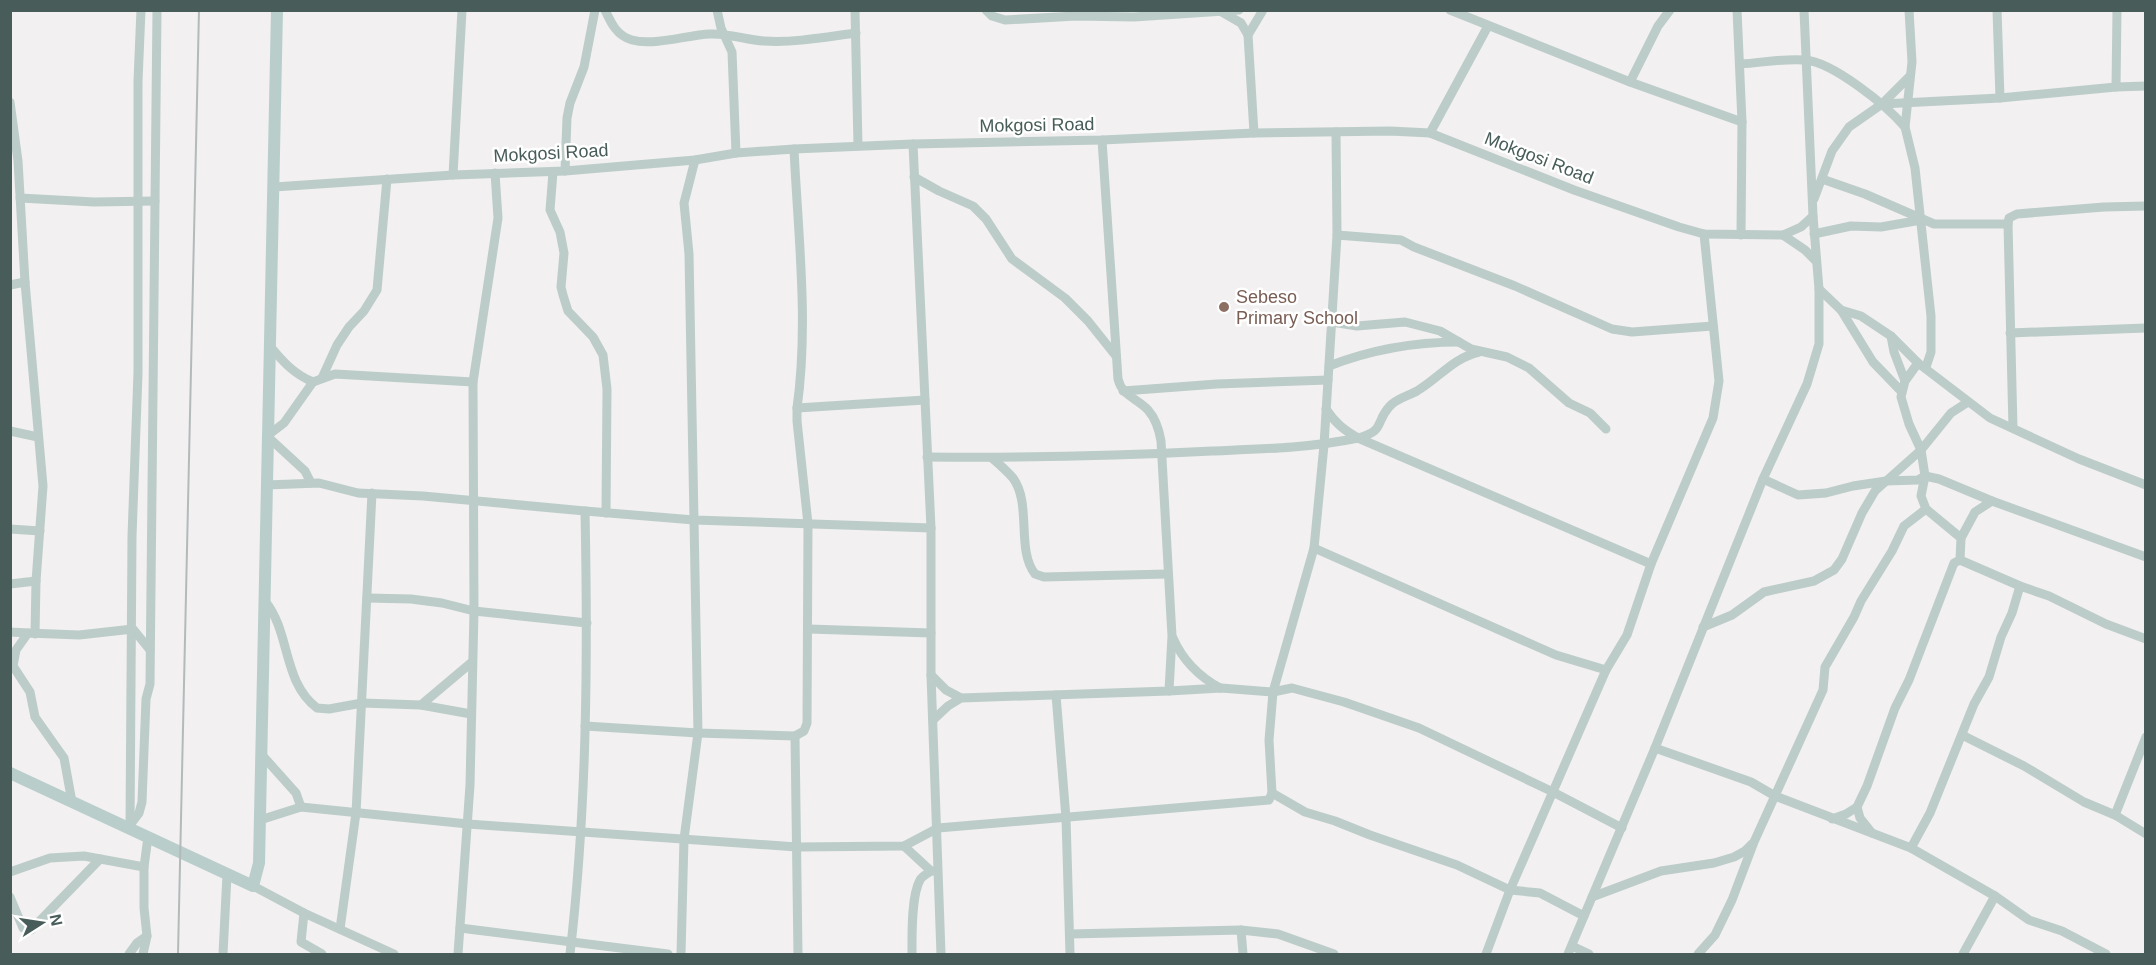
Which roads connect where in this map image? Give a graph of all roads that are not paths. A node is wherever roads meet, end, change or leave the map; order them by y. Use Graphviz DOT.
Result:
graph roads {
  1 [pos="141,10"];
  2 [pos="157,10"];
  3 [pos="462,10"];
  4 [pos="595,10"];
  5 [pos="605,10"];
  6 [pos="717,10"];
  7 [pos="855,10"];
  8 [pos="986,10"];
  9 [pos="1239,10"];
  10 [pos="1263,10"];
  11 [pos="1449,10"];
  12 [pos="1670,10"];
  13 [pos="1737,10"];
  14 [pos="1804,10"];
  15 [pos="1909,10"];
  16 [pos="1996,10"];
  17 [pos="2117,10"];
  18 [pos="277,11"];
  19 [pos="1222,12"];
  20 [pos="1488,26"];
  21 [pos="856,33"];
  22 [pos="725,34"];
  23 [pos="1248,35"];
  24 [pos="1807,60"];
  25 [pos="1740,64"];
  26 [pos="1910,75"];
  27 [pos="1630,82"];
  28 [pos="2145,86"];
  29 [pos="2116,87"];
  30 [pos="2001,98"];
  31 [pos="10,102"];
  32 [pos="1908,102"];
  33 [pos="1882,104"];
  34 [pos="1742,122"];
  35 [pos="1905,127"];
  36 [pos="1336,132"];
  37 [pos="1430,133"];
  38 [pos="1254,134"];
  39 [pos="1102,140"];
  40 [pos="913,144"];
  41 [pos="858,146"];
  42 [pos="794,149"];
  43 [pos="736,153"];
  44 [pos="695,160"];
  45 [pos="565,171"];
  46 [pos="553,172"];
  47 [pos="495,173"];
  48 [pos="453,175"];
  49 [pos="914,177"];
  50 [pos="387,179"];
  51 [pos="1822,179"];
  52 [pos="274,187"];
  53 [pos="20,198"];
  54 [pos="137,201"];
  55 [pos="155,201"];
  56 [pos="1812,202"];
  57 [pos="2145,206"];
  58 [pos="1813,216"];
  59 [pos="1921,220"];
  60 [pos="2008,224"];
  61 [pos="1704,234"];
  62 [pos="1814,234"];
  63 [pos="1337,235"];
  64 [pos="1741,235"];
  65 [pos="1783,235"];
  66 [pos="1816,261"];
  67 [pos="25,282"];
  68 [pos="10,285"];
  69 [pos="1819,289"];
  70 [pos="1840,310"];
  71 [pos="1332,322"];
  72 [pos="1713,326"];
  73 [pos="2145,328"];
  74 [pos="2010,333"];
  75 [pos="1891,336"];
  76 [pos="1459,342"];
  77 [pos="270,346"];
  78 [pos="1480,352"];
  79 [pos="1116,356"];
  80 [pos="1922,365"];
  81 [pos="1329,366"];
  82 [pos="318,380"];
  83 [pos="1328,380"];
  84 [pos="473,382"];
  85 [pos="1903,386"];
  86 [pos="1123,391"];
  87 [pos="925,400"];
  88 [pos="1968,402"];
  89 [pos="797,408"];
  90 [pos="1326,409"];
  91 [pos="2013,428"];
  92 [pos="1606,429"];
  93 [pos="10,431"];
  94 [pos="267,436"];
  95 [pos="38,437"];
  96 [pos="1358,438"];
  97 [pos="1324,445"];
  98 [pos="1921,450"];
  99 [pos="1162,454"];
  100 [pos="927,457"];
  101 [pos="993,458"];
  102 [pos="1925,476"];
  103 [pos="1763,479"];
  104 [pos="1886,482"];
  105 [pos="311,483"];
  106 [pos="266,485"];
  107 [pos="2145,485"];
  108 [pos="372,493"];
  109 [pos="474,500"];
  110 [pos="1992,501"];
  111 [pos="1926,509"];
  112 [pos="585,511"];
  113 [pos="606,513"];
  114 [pos="694,520"];
  115 [pos="808,524"];
  116 [pos="931,528"];
  117 [pos="10,529"];
  118 [pos="40,531"];
  119 [pos="1961,538"];
  120 [pos="1314,548"];
  121 [pos="2145,557"];
  122 [pos="1960,560"];
  123 [pos="1651,564"];
  124 [pos="1167,573"];
  125 [pos="36,581"];
  126 [pos="10,584"];
  127 [pos="2020,586"];
  128 [pos="367,598"];
  129 [pos="265,601"];
  130 [pos="474,611"];
  131 [pos="587,623"];
  132 [pos="1703,627"];
  133 [pos="133,629"];
  134 [pos="809,629"];
  135 [pos="10,632"];
  136 [pos="32,633"];
  137 [pos="931,633"];
  138 [pos="1172,636"];
  139 [pos="2145,639"];
  140 [pos="150,650"];
  141 [pos="12,659"];
  142 [pos="472,662"];
  143 [pos="1606,670"];
  144 [pos="931,675"];
  145 [pos="1221,688"];
  146 [pos="1169,691"];
  147 [pos="1273,692"];
  148 [pos="1056,695"];
  149 [pos="961,698"];
  150 [pos="362,703"];
  151 [pos="421,705"];
  152 [pos="471,714"];
  153 [pos="933,720"];
  154 [pos="585,726"];
  155 [pos="698,733"];
  156 [pos="1962,735"];
  157 [pos="795,736"];
  158 [pos="2145,737"];
  159 [pos="1655,748"];
  160 [pos="262,755"];
  161 [pos="10,773"];
  162 [pos="1553,792"];
  163 [pos="1272,793"];
  164 [pos="1775,796"];
  165 [pos="72,802"];
  166 [pos="301,807"];
  167 [pos="1857,807"];
  168 [pos="356,813"];
  169 [pos="2115,815"];
  170 [pos="1066,818"];
  171 [pos="1832,819"];
  172 [pos="260,820"];
  173 [pos="468,824"];
  174 [pos="130,827"];
  175 [pos="938,828"];
  176 [pos="1622,828"];
  177 [pos="581,833"];
  178 [pos="1872,834"];
  179 [pos="2145,834"];
  180 [pos="148,837"];
  181 [pos="684,839"];
  182 [pos="1754,842"];
  183 [pos="904,846"];
  184 [pos="797,847"];
  185 [pos="1911,848"];
  186 [pos="100,859"];
  187 [pos="144,867"];
  188 [pos="934,871"];
  189 [pos="10,872"];
  190 [pos="227,875"];
  191 [pos="253,886"];
  192 [pos="1510,890"];
  193 [pos="1995,896"];
  194 [pos="10,897"];
  195 [pos="1592,897"];
  196 [pos="304,913"];
  197 [pos="1584,916"];
  198 [pos="460,928"];
  199 [pos="340,929"];
  200 [pos="1241,930"];
  201 [pos="1070,934"];
  202 [pos="147,936"];
  203 [pos="571,942"];
  204 [pos="1570,950"];
  205 [pos="129,954"];
  206 [pos="143,954"];
  207 [pos="223,954"];
  208 [pos="321,954"];
  209 [pos="394,954"];
  210 [pos="458,954"];
  211 [pos="570,954"];
  212 [pos="668,954"];
  213 [pos="681,954"];
  214 [pos="798,954"];
  215 [pos="912,954"];
  216 [pos="941,954"];
  217 [pos="1070,954"];
  218 [pos="1243,954"];
  219 [pos="1334,954"];
  220 [pos="1486,954"];
  221 [pos="1589,954"];
  222 [pos="1698,954"];
  223 [pos="1963,954"];
  224 [pos="2103,954"];
  1 -- 54 [label="street"];
  2 -- 55 [label="street"];
  3 -- 48 [label="street"];
  4 -- 45 [label="street"];
  5 -- 22 [label="street"];
  6 -- 22 [label="street"];
  7 -- 21 [label="street"];
  8 -- 19 [label="street"];
  9 -- 19 [label="street"];
  10 -- 23 [label="street"];
  11 -- 20 [label="street"];
  12 -- 27 [label="street"];
  13 -- 25 [label="street"];
  14 -- 24 [label="street"];
  15 -- 26 [label="street"];
  16 -- 30 [label="street"];
  17 -- 29 [label="street"];
  18 -- 52 [label="street"];
  19 -- 23 [label="street"];
  20 -- 27 [label="street"];
  20 -- 37 [label="street"];
  21 -- 22 [label="street"];
  21 -- 41 [label="street"];
  22 -- 43 [label="street"];
  23 -- 38 [label="street"];
  24 -- 25 [label="street"];
  24 -- 33 [label="street"];
  24 -- 56 [label="street"];
  25 -- 34 [label="street"];
  26 -- 32 [label="street"];
  26 -- 33 [label="street"];
  27 -- 34 [label="street"];
  28 -- 29 [label="street"];
  29 -- 30 [label="street"];
  30 -- 32 [label="street"];
  31 -- 53 [label="street"];
  32 -- 33 [label="street"];
  32 -- 35 [label="street"];
  33 -- 35 [label="street"];
  33 -- 51 [label="street"];
  34 -- 64 [label="street"];
  35 -- 59 [label="street"];
  36 -- 37 [label="street, Mokgosi Road"];
  36 -- 38 [label="street, Mokgosi Road"];
  36 -- 63 [label="street"];
  37 -- 61 [label="street, Mokgosi Road"];
  38 -- 39 [label="street, Mokgosi Road"];
  39 -- 40 [label="street, Mokgosi Road"];
  39 -- 79 [label="street"];
  40 -- 41 [label="street, Mokgosi Road"];
  40 -- 49 [label="street"];
  41 -- 42 [label="street, Mokgosi Road"];
  42 -- 43 [label="street, Mokgosi Road"];
  42 -- 89 [label="street"];
  43 -- 44 [label="street, Mokgosi Road"];
  44 -- 45 [label="street, Mokgosi Road"];
  44 -- 114 [label="street"];
  45 -- 46 [label="street, Mokgosi Road"];
  46 -- 47 [label="street, Mokgosi Road"];
  46 -- 113 [label="street"];
  47 -- 48 [label="street, Mokgosi Road"];
  47 -- 84 [label="street"];
  48 -- 50 [label="street, Mokgosi Road"];
  49 -- 79 [label="street"];
  49 -- 87 [label="street"];
  50 -- 52 [label="street, Mokgosi Road"];
  50 -- 82 [label="street"];
  51 -- 56 [label="street"];
  51 -- 59 [label="street"];
  52 -- 77 [label="street"];
  53 -- 54 [label="street"];
  53 -- 67 [label="street"];
  54 -- 55 [label="street"];
  54 -- 133 [label="street"];
  55 -- 140 [label="street"];
  56 -- 58 [label="street"];
  57 -- 60 [label="street"];
  58 -- 62 [label="street"];
  58 -- 65 [label="street"];
  59 -- 60 [label="street"];
  59 -- 62 [label="street"];
  59 -- 80 [label="street"];
  60 -- 74 [label="street"];
  61 -- 64 [label="street, Mokgosi Road"];
  61 -- 72 [label="street"];
  62 -- 66 [label="street"];
  63 -- 71 [label="street"];
  63 -- 72 [label="street"];
  64 -- 65 [label="street, Mokgosi Road"];
  65 -- 66 [label="street"];
  66 -- 69 [label="street"];
  67 -- 68 [label="street"];
  67 -- 95 [label="street"];
  69 -- 70 [label="street"];
  69 -- 103 [label="street"];
  70 -- 75 [label="street"];
  70 -- 85 [label="street"];
  71 -- 76 [label="street"];
  71 -- 81 [label="street"];
  72 -- 123 [label="street"];
  73 -- 74 [label="street"];
  74 -- 91 [label="street"];
  75 -- 80 [label="street"];
  75 -- 85 [label="street"];
  76 -- 78 [label="street"];
  76 -- 81 [label="street"];
  77 -- 82 [label="street"];
  77 -- 94 [label="street"];
  78 -- 92 [label="street"];
  78 -- 96 [label="street"];
  79 -- 86 [label="street"];
  80 -- 85 [label="street"];
  80 -- 88 [label="street"];
  81 -- 83 [label="street"];
  82 -- 84 [label="street"];
  82 -- 94 [label="street"];
  83 -- 86 [label="street"];
  83 -- 90 [label="street"];
  84 -- 109 [label="street"];
  85 -- 98 [label="street"];
  86 -- 99 [label="street"];
  87 -- 89 [label="street"];
  87 -- 100 [label="street"];
  88 -- 91 [label="street"];
  88 -- 98 [label="street"];
  89 -- 115 [label="street"];
  90 -- 96 [label="street"];
  90 -- 97 [label="street"];
  91 -- 107 [label="street"];
  93 -- 95 [label="street"];
  94 -- 105 [label="street"];
  94 -- 106 [label="street"];
  95 -- 118 [label="street"];
  96 -- 97 [label="street"];
  96 -- 123 [label="street"];
  97 -- 99 [label="street"];
  97 -- 120 [label="street"];
  98 -- 102 [label="street"];
  98 -- 104 [label="street"];
  99 -- 101 [label="street"];
  99 -- 124 [label="street"];
  100 -- 101 [label="street"];
  100 -- 116 [label="street"];
  101 -- 124 [label="street"];
  102 -- 104 [label="street"];
  102 -- 110 [label="street"];
  102 -- 111 [label="street"];
  103 -- 104 [label="street"];
  103 -- 132 [label="street"];
  104 -- 132 [label="street"];
  105 -- 106 [label="street"];
  105 -- 108 [label="street"];
  106 -- 129 [label="street"];
  108 -- 109 [label="street"];
  108 -- 128 [label="street"];
  109 -- 112 [label="street"];
  109 -- 130 [label="street"];
  110 -- 119 [label="street"];
  110 -- 121 [label="street"];
  111 -- 119 [label="street"];
  111 -- 164 [label="street"];
  112 -- 113 [label="street"];
  112 -- 131 [label="street"];
  113 -- 114 [label="street"];
  114 -- 115 [label="street"];
  114 -- 155 [label="street"];
  115 -- 116 [label="street"];
  115 -- 134 [label="street"];
  116 -- 137 [label="street"];
  117 -- 118 [label="street"];
  118 -- 125 [label="street"];
  119 -- 122 [label="street"];
  120 -- 143 [label="street"];
  120 -- 147 [label="street"];
  122 -- 127 [label="street"];
  122 -- 167 [label="street"];
  123 -- 143 [label="street"];
  124 -- 138 [label="street"];
  125 -- 126 [label="street"];
  125 -- 136 [label="street"];
  127 -- 139 [label="street"];
  127 -- 156 [label="street"];
  128 -- 130 [label="street"];
  128 -- 150 [label="street"];
  129 -- 150 [label="street"];
  129 -- 160 [label="street"];
  130 -- 131 [label="street"];
  130 -- 142 [label="street"];
  131 -- 154 [label="street"];
  132 -- 159 [label="street"];
  133 -- 136 [label="street"];
  133 -- 140 [label="street"];
  133 -- 174 [label="street"];
  134 -- 137 [label="street"];
  134 -- 157 [label="street"];
  135 -- 136 [label="street"];
  136 -- 141 [label="street"];
  137 -- 144 [label="street"];
  138 -- 145 [label="street"];
  138 -- 146 [label="street"];
  140 -- 174 [label="street"];
  141 -- 165 [label="street"];
  142 -- 151 [label="street"];
  142 -- 152 [label="street"];
  143 -- 162 [label="street"];
  144 -- 149 [label="street"];
  144 -- 153 [label="street"];
  145 -- 146 [label="street"];
  145 -- 147 [label="street"];
  146 -- 148 [label="street"];
  147 -- 162 [label="street"];
  147 -- 163 [label="street"];
  148 -- 149 [label="street"];
  148 -- 170 [label="street"];
  149 -- 153 [label="street"];
  150 -- 151 [label="street"];
  150 -- 168 [label="street"];
  151 -- 152 [label="street"];
  152 -- 173 [label="street"];
  153 -- 175 [label="street"];
  154 -- 155 [label="street"];
  154 -- 177 [label="street"];
  155 -- 157 [label="street"];
  155 -- 181 [label="street"];
  156 -- 169 [label="street"];
  156 -- 185 [label="street"];
  157 -- 184 [label="street"];
  158 -- 169 [label="street"];
  159 -- 164 [label="street"];
  159 -- 176 [label="street"];
  160 -- 166 [label="street"];
  160 -- 172 [label="street"];
  161 -- 165 [label="street"];
  162 -- 176 [label="street"];
  162 -- 192 [label="street"];
  163 -- 170 [label="street"];
  163 -- 192 [label="street"];
  164 -- 171 [label="street"];
  164 -- 182 [label="street"];
  165 -- 174 [label="street"];
  166 -- 168 [label="street"];
  166 -- 172 [label="street"];
  167 -- 171 [label="street"];
  167 -- 178 [label="street"];
  168 -- 173 [label="street"];
  168 -- 199 [label="street"];
  169 -- 179 [label="street"];
  170 -- 175 [label="street"];
  170 -- 201 [label="street"];
  171 -- 178 [label="street"];
  172 -- 191 [label="street"];
  173 -- 177 [label="street"];
  173 -- 198 [label="street"];
  174 -- 180 [label="street"];
  175 -- 183 [label="street"];
  175 -- 188 [label="street"];
  176 -- 195 [label="street"];
  177 -- 181 [label="street"];
  177 -- 203 [label="street"];
  178 -- 185 [label="street"];
  180 -- 187 [label="street"];
  180 -- 190 [label="street"];
  181 -- 184 [label="street"];
  181 -- 213 [label="street"];
  182 -- 195 [label="street"];
  182 -- 222 [label="street"];
  183 -- 184 [label="street"];
  183 -- 188 [label="street"];
  184 -- 214 [label="street"];
  185 -- 193 [label="street"];
  186 -- 187 [label="street"];
  186 -- 189 [label="street"];
  186 -- 194 [label="street"];
  187 -- 202 [label="street"];
  188 -- 215 [label="street"];
  188 -- 216 [label="street"];
  190 -- 191 [label="street"];
  190 -- 207 [label="street"];
  191 -- 196 [label="street"];
  192 -- 197 [label="street"];
  192 -- 220 [label="street"];
  193 -- 223 [label="street"];
  193 -- 224 [label="street"];
  195 -- 197 [label="street"];
  196 -- 199 [label="street"];
  196 -- 208 [label="street"];
  197 -- 204 [label="street"];
  198 -- 203 [label="street"];
  198 -- 210 [label="street"];
  199 -- 209 [label="street"];
  200 -- 201 [label="street"];
  200 -- 218 [label="street"];
  200 -- 219 [label="street"];
  201 -- 217 [label="street"];
  202 -- 205 [label="street"];
  202 -- 206 [label="street"];
  203 -- 211 [label="street"];
  203 -- 212 [label="street"];
  204 -- 221 [label="street"];
}
